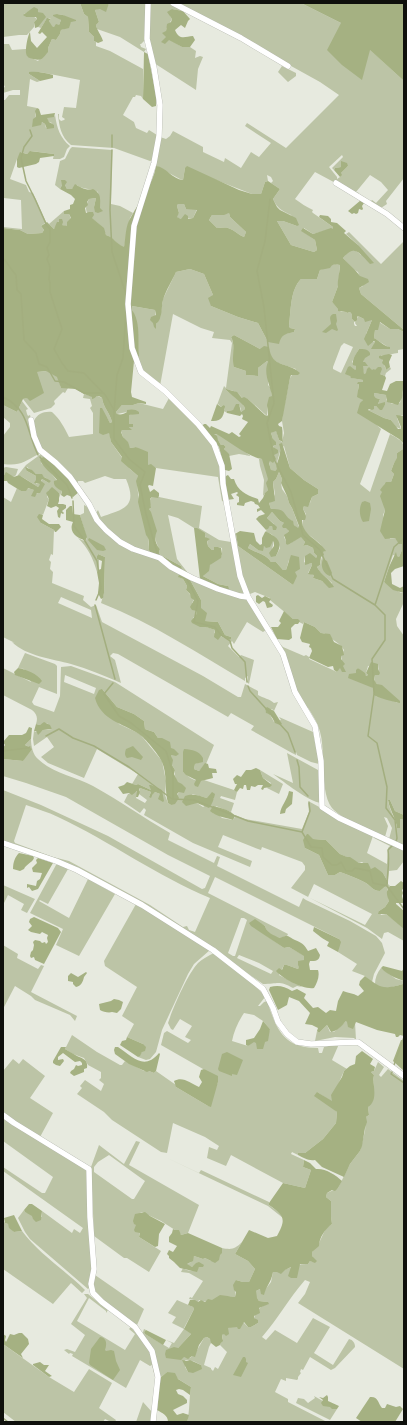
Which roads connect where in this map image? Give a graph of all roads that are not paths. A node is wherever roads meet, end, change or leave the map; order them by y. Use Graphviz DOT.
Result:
graph roads {
  1 [pos="148,3"];
  2 [pos="173,3"];
  3 [pos="288,66"];
  4 [pos="336,183"];
  5 [pos="404,228"];
  6 [pos="31,420"];
  7 [pos="248,597"];
  8 [pos="3,843"];
  9 [pos="404,848"];
  10 [pos="404,1076"];
  11 [pos="3,1115"];
  12 [pos="153,1422"];
  1 -- 7 [label="street"];
  2 -- 3 [label="street"];
  4 -- 5 [label="street"];
  6 -- 7 [label="street"];
  7 -- 9 [label="street"];
  8 -- 10 [label="street"];
  11 -- 12 [label="street"];
}
